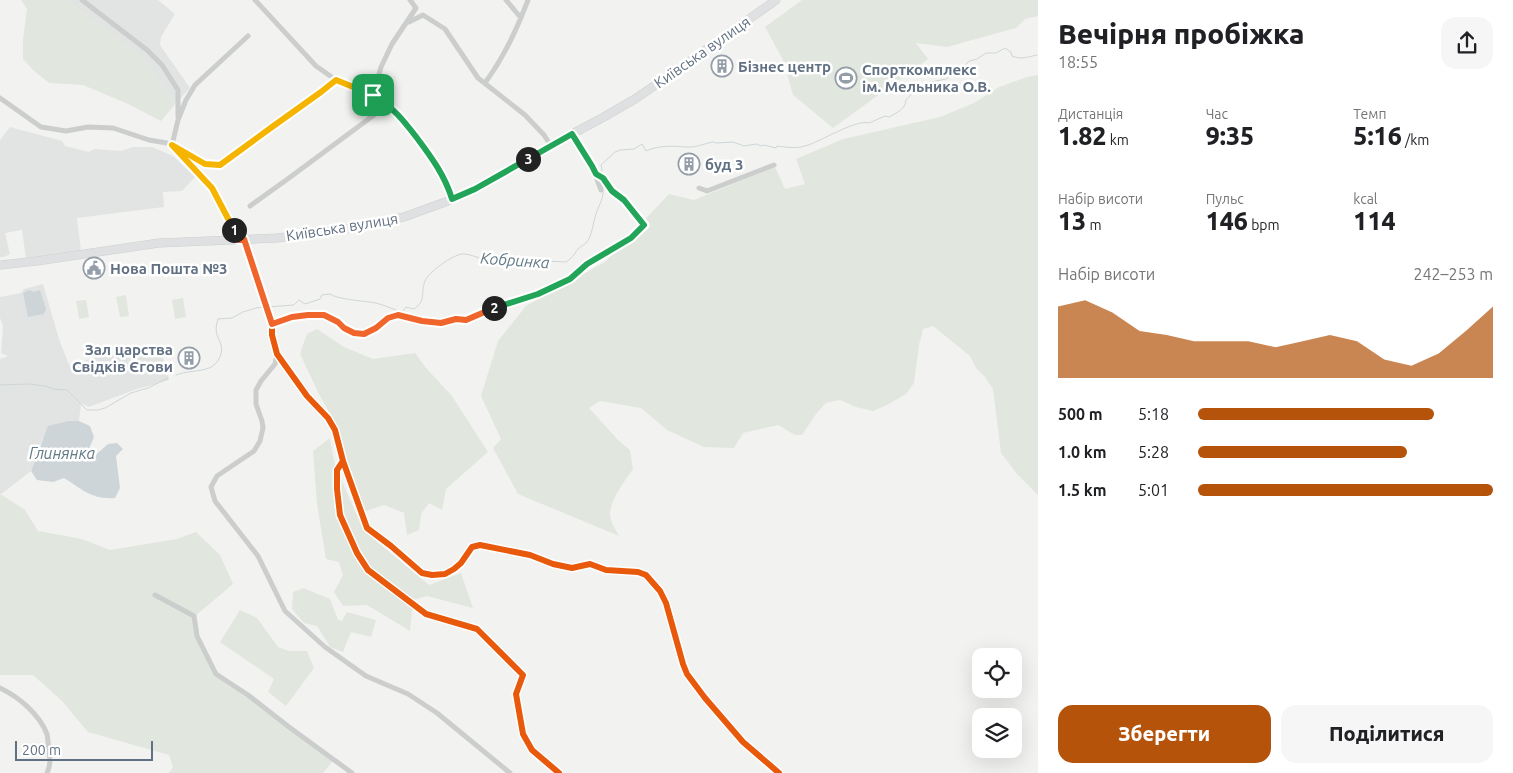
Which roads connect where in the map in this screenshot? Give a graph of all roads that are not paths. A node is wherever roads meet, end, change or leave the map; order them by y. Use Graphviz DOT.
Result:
graph roads {
  1 [pos="82,0"];
  2 [pos="254,0"];
  3 [pos="410,0"];
  4 [pos="506,0"];
  5 [pos="528,0"];
  6 [pos="776,0"];
  7 [pos="521,18"];
  8 [pos="408,22"];
  9 [pos="248,36"];
  10 [pos="336,80"];
  11 [pos="486,83"];
  12 [pos="373,95"];
  13 [pos="0,98"];
  14 [pos="178,120"];
  15 [pos="572,134"];
  16 [pos="172,145"];
  17 [pos="551,146"];
  18 [pos="774,165"];
  19 [pos="599,176"];
  20 [pos="699,188"];
  21 [pos="601,190"];
  22 [pos="452,199"];
  23 [pos="250,206"];
  24 [pos="241,239"];
  25 [pos="0,265"];
  26 [pos="272,324"];
  27 [pos="277,354"];
  28 [pos="343,461"];
  29 [pos="155,595"];
  30 [pos="0,688"];
  31 [pos="47,773"];
  32 [pos="352,773"];
  33 [pos="510,773"];
  34 [pos="559,773"];
  35 [pos="779,773"];
  1 -- 14 [label="street"];
  2 -- 10 [label="street"];
  3 -- 8 [label="street"];
  4 -- 7 [label="street"];
  5 -- 7 [label="street"];
  6 -- 15 [label="main road, Київська вулиця"];
  7 -- 11 [label="street"];
  8 -- 11 [label="street"];
  8 -- 12 [label="street"];
  9 -- 14 [label="street"];
  10 -- 12 [label="street"];
  10 -- 16 [label="street"];
  11 -- 17 [label="street"];
  12 -- 22 [label="street"];
  12 -- 23 [label="street"];
  13 -- 16 [label="street"];
  14 -- 16 [label="street"];
  15 -- 17 [label="main road, Київська вулиця"];
  15 -- 19 [label="street"];
  16 -- 24 [label="street"];
  17 -- 22 [label="main road, Київська вулиця"];
  18 -- 20 [label="street"];
  19 -- 21 [label="street"];
  19 -- 26 [label="street"];
  22 -- 24 [label="main road, Київська вулиця"];
  24 -- 25 [label="main road, Київська вулиця"];
  24 -- 26 [label="street"];
  26 -- 27 [label="street"];
  27 -- 28 [label="street"];
  27 -- 33 [label="street"];
  28 -- 34 [label="street"];
  28 -- 35 [label="street"];
  29 -- 32 [label="street"];
  30 -- 31 [label="street"];
}
